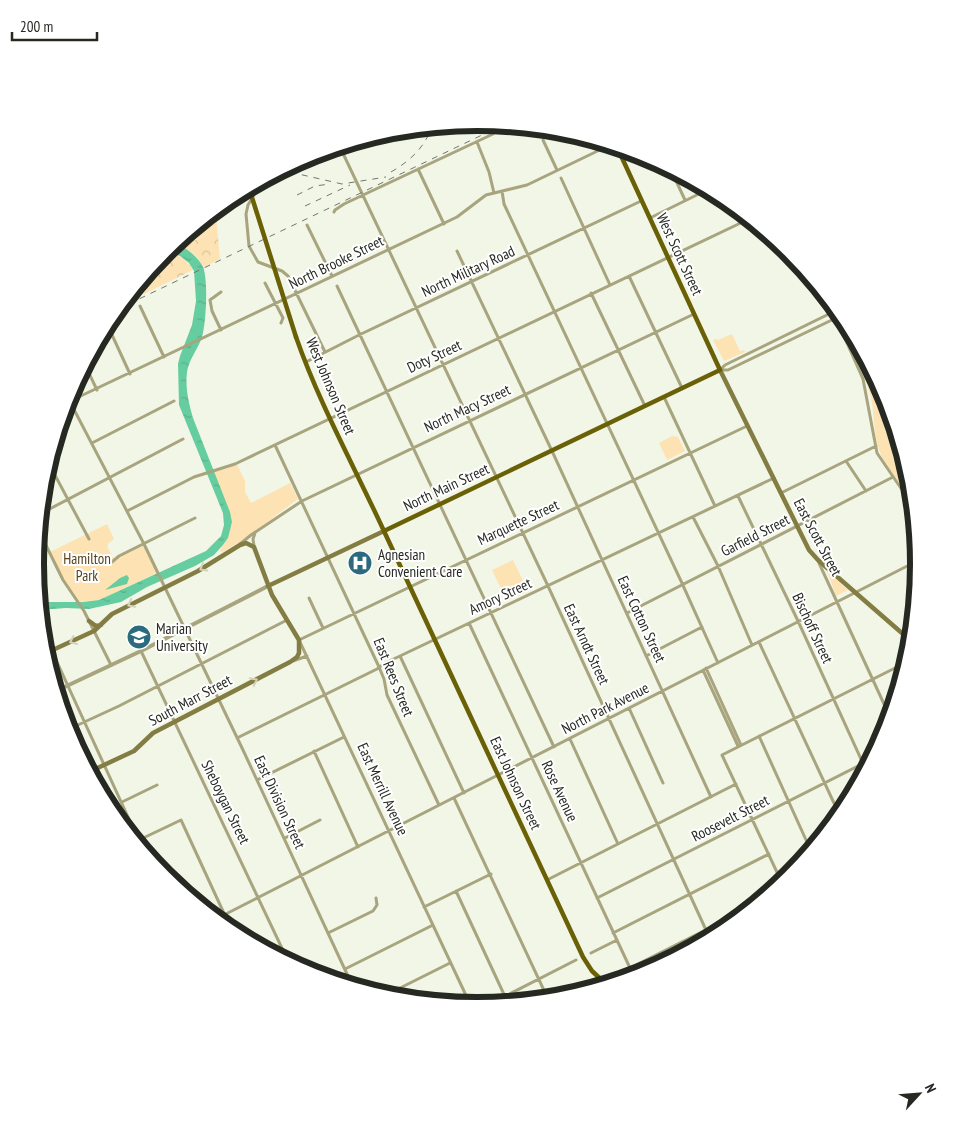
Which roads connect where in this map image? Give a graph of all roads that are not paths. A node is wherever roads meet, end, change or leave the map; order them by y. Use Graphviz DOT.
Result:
graph roads {
  1 [pos="493,134"];
  2 [pos="543,140"];
  3 [pos="477,142"];
  4 [pos="601,149"];
  5 [pos="343,153"];
  6 [pos="622,156"];
  7 [pos="418,169"];
  8 [pos="557,170"];
  9 [pos="561,178"];
  10 [pos="675,179"];
  11 [pos="257,191"];
  12 [pos="502,191"];
  13 [pos="494,193"];
  14 [pos="700,193"];
  15 [pos="251,195"];
  16 [pos="362,196"];
  17 [pos="685,200"];
  18 [pos="641,201"];
  19 [pos="334,212"];
  20 [pos="649,218"];
  21 [pos="742,222"];
  22 [pos="444,224"];
  23 [pos="307,225"];
  24 [pos="584,228"];
  25 [pos="388,250"];
  26 [pos="457,251"];
  27 [pos="528,254"];
  28 [pos="667,257"];
  29 [pos="332,276"];
  30 [pos="629,276"];
  31 [pos="472,281"];
  32 [pos="266,283"];
  33 [pos="610,285"];
  34 [pos="337,286"];
  35 [pos="221,292"];
  36 [pos="296,294"];
  37 [pos="591,294"];
  38 [pos="275,303"];
  39 [pos="140,306"];
  40 [pos="416,308"];
  41 [pos="554,311"];
  42 [pos="694,314"];
  43 [pos="830,314"];
  44 [pos="834,319"];
  45 [pos="281,323"];
  46 [pos="221,330"];
  47 [pos="656,332"];
  48 [pos="111,333"];
  49 [pos="843,333"];
  50 [pos="359,335"];
  51 [pos="499,338"];
  52 [pos="618,350"];
  53 [pos="325,352"];
  54 [pos="164,357"];
  55 [pos="306,362"];
  56 [pos="442,364"];
  57 [pos="582,368"];
  58 [pos="720,370"];
  59 [pos="88,372"];
  60 [pos="130,374"];
  61 [pos="682,389"];
  62 [pos="97,390"];
  63 [pos="386,391"];
  64 [pos="525,394"];
  65 [pos="78,397"];
  66 [pos="664,398"];
  67 [pos="174,401"];
  68 [pos="645,407"];
  69 [pos="73,410"];
  70 [pos="330,418"];
  71 [pos="469,421"];
  72 [pos="608,425"];
  73 [pos="747,426"];
  74 [pos="183,439"];
  75 [pos="92,443"];
  76 [pos="275,444"];
  77 [pos="876,446"];
  78 [pos="413,447"];
  79 [pos="552,451"];
  80 [pos="691,453"];
  81 [pos="846,461"];
  82 [pos="54,473"];
  83 [pos="358,475"];
  84 [pos="893,477"];
  85 [pos="110,478"];
  86 [pos="496,478"];
  87 [pos="774,478"];
  88 [pos="634,480"];
  89 [pos="866,491"];
  90 [pos="781,493"];
  91 [pos="904,494"];
  92 [pos="738,496"];
  93 [pos="68,500"];
  94 [pos="302,501"];
  95 [pos="440,504"];
  96 [pos="715,506"];
  97 [pos="578,507"];
  98 [pos="47,511"];
  99 [pos="127,511"];
  100 [pos="694,517"];
  101 [pos="195,518"];
  102 [pos="796,526"];
  103 [pos="384,530"];
  104 [pos="256,533"];
  105 [pos="522,533"];
  106 [pos="659,533"];
  107 [pos="89,539"];
  108 [pos="45,543"];
  109 [pos="144,544"];
  110 [pos="761,544"];
  111 [pos="240,545"];
  112 [pos="254,547"];
  113 [pos="328,557"];
  114 [pos="466,559"];
  115 [pos="602,560"];
  116 [pos="818,560"];
  117 [pos="112,562"];
  118 [pos="910,564"];
  119 [pos="718,566"];
  120 [pos="263,567"];
  121 [pos="276,582"];
  122 [pos="683,584"];
  123 [pos="268,586"];
  124 [pos="548,586"];
  125 [pos="409,587"];
  126 [pos="164,588"];
  127 [pos="856,592"];
  128 [pos="272,595"];
  129 [pos="309,598"];
  130 [pos="836,602"];
  131 [pos="491,612"];
  132 [pos="354,613"];
  133 [pos="627,613"];
  134 [pos="287,620"];
  135 [pos="89,621"];
  136 [pos="798,621"];
  137 [pos="469,623"];
  138 [pos="102,624"];
  139 [pos="702,627"];
  140 [pos="323,628"];
  141 [pos="184,629"];
  142 [pos="94,631"];
  143 [pos="904,635"];
  144 [pos="299,640"];
  145 [pos="434,640"];
  146 [pos="758,642"];
  147 [pos="752,645"];
  148 [pos="52,650"];
  149 [pos="53,651"];
  150 [pos="141,651"];
  151 [pos="306,656"];
  152 [pos="400,656"];
  153 [pos="646,656"];
  154 [pos="293,661"];
  155 [pos="718,662"];
  156 [pos="201,664"];
  157 [pos="111,666"];
  158 [pos="379,667"];
  159 [pos="898,667"];
  160 [pos="704,669"];
  161 [pos="872,679"];
  162 [pos="68,686"];
  163 [pos="158,686"];
  164 [pos="62,689"];
  165 [pos="662,691"];
  166 [pos="324,695"];
  167 [pos="218,699"];
  168 [pos="834,699"];
  169 [pos="629,708"];
  170 [pos="886,708"];
  171 [pos="795,718"];
  172 [pos="609,719"];
  173 [pos="85,722"];
  174 [pos="175,722"];
  175 [pos="76,726"];
  176 [pos="759,736"];
  177 [pos="344,737"];
  178 [pos="237,738"];
  179 [pos="570,739"];
  180 [pos="740,746"];
  181 [pos="554,747"];
  182 [pos="314,751"];
  183 [pos="532,758"];
  184 [pos="105,764"];
  185 [pos="862,764"];
  186 [pos="95,769"];
  187 [pos="499,775"];
  188 [pos="257,780"];
  189 [pos="824,782"];
  190 [pos="663,783"];
  191 [pos="736,784"];
  192 [pos="157,785"];
  193 [pos="464,793"];
  194 [pos="711,797"];
  195 [pos="454,798"];
  196 [pos="788,801"];
  197 [pos="122,802"];
  198 [pos="439,806"];
  199 [pos="836,807"];
  200 [pos="752,819"];
  201 [pos="320,820"];
  202 [pos="657,824"];
  203 [pos="133,828"];
  204 [pos="389,831"];
  205 [pos="141,838"];
  206 [pos="285,838"];
  207 [pos="618,844"];
  208 [pos="808,844"];
  209 [pos="358,847"];
  210 [pos="769,854"];
  211 [pos="673,859"];
  212 [pos="580,863"];
  213 [pos="491,874"];
  214 [pos="779,875"];
  215 [pos="302,876"];
  216 [pos="547,880"];
  217 [pos="456,891"];
  218 [pos="690,894"];
  219 [pos="258,898"];
  220 [pos="376,898"];
  221 [pos="597,898"];
  222 [pos="424,907"];
  223 [pos="224,915"];
  224 [pos="723,921"];
  225 [pos="432,925"];
  226 [pos="706,930"];
  227 [pos="328,933"];
  228 [pos="614,933"];
  229 [pos="617,940"];
  230 [pos="284,952"];
  231 [pos="591,952"];
  232 [pos="576,960"];
  233 [pos="450,963"];
  234 [pos="345,969"];
  235 [pos="349,978"];
  236 [pos="539,979"];
  237 [pos="601,979"];
  238 [pos="396,990"];
  239 [pos="545,992"];
  240 [pos="505,996"];
  241 [pos="467,998"];
  1 -- 3 [label="street"];
  2 -- 8 [label="street"];
  3 -- 7 [label="street"];
  3 -- 13 [label="street"];
  4 -- 8 [label="street, North Brooke Street"];
  5 -- 16 [label="street, East Arndt Street"];
  6 -- 18 [label="main road, West Scott Street"];
  7 -- 16 [label="street"];
  7 -- 22 [label="street"];
  8 -- 12 [label="street, North Brooke Street"];
  9 -- 24 [label="street"];
  10 -- 17 [label="street"];
  11 -- 36 [label="street"];
  12 -- 13 [label="street, North Brooke Street"];
  12 -- 27 [label="street"];
  13 -- 22 [label="street, North Brooke Street"];
  14 -- 17 [label="street"];
  15 -- 55 [label="main road, West Johnson Street, bridge"];
  16 -- 19 [label="street"];
  16 -- 25 [label="street, East Arndt Street"];
  17 -- 20 [label="street"];
  18 -- 20 [label="main road, West Scott Street"];
  18 -- 24 [label="street, North Military Road"];
  20 -- 28 [label="main road, West Scott Street"];
  21 -- 28 [label="street, Doty Street"];
  22 -- 25 [label="street, North Brooke Street"];
  23 -- 29 [label="street"];
  24 -- 27 [label="street, North Military Road"];
  24 -- 33 [label="street"];
  25 -- 29 [label="street, North Brooke Street"];
  25 -- 40 [label="street, East Arndt Street"];
  26 -- 31 [label="street, East Cotton Street"];
  27 -- 31 [label="street, North Military Road"];
  27 -- 41 [label="street"];
  28 -- 30 [label="street, Doty Street"];
  28 -- 42 [label="main road, West Scott Street"];
  29 -- 36 [label="street, North Brooke Street"];
  30 -- 33 [label="street, Doty Street"];
  30 -- 47 [label="street"];
  31 -- 40 [label="street, North Military Road"];
  31 -- 51 [label="street, East Cotton Street"];
  32 -- 38 [label="street"];
  33 -- 37 [label="street, Doty Street"];
  34 -- 50 [label="street"];
  35 -- 46 [label="street"];
  36 -- 38 [label="street, North Brooke Street"];
  36 -- 53 [label="street"];
  37 -- 41 [label="street, Doty Street"];
  37 -- 52 [label="street"];
  38 -- 45 [label="street"];
  38 -- 46 [label="street, North Brooke Street"];
  39 -- 54 [label="street"];
  40 -- 50 [label="street, North Military Road"];
  40 -- 56 [label="street, East Arndt Street"];
  41 -- 51 [label="street, Doty Street"];
  41 -- 57 [label="street"];
  42 -- 47 [label="street, North Macy Street"];
  42 -- 58 [label="main road, West Scott Street"];
  43 -- 58 [label="street, North Main Street"];
  44 -- 58 [label="street, North Main Street"];
  46 -- 54 [label="street, North Brooke Street"];
  47 -- 52 [label="street, North Macy Street"];
  47 -- 61 [label="street"];
  48 -- 60 [label="street"];
  49 -- 77 [label="street"];
  50 -- 53 [label="street, North Military Road"];
  50 -- 63 [label="street"];
  51 -- 56 [label="street, Doty Street"];
  51 -- 64 [label="street, East Cotton Street"];
  52 -- 57 [label="street, North Macy Street"];
  52 -- 68 [label="street"];
  53 -- 55 [label="street, North Military Road"];
  54 -- 60 [label="street, North Brooke Street"];
  55 -- 70 [label="main road, West Johnson Street"];
  56 -- 63 [label="street, Doty Street"];
  56 -- 71 [label="street, East Arndt Street"];
  57 -- 64 [label="street, North Macy Street"];
  57 -- 72 [label="street"];
  58 -- 61 [label="main road, North Main Street"];
  58 -- 73 [label="main road, East Scott Street"];
  59 -- 62 [label="street"];
  60 -- 62 [label="street, North Brooke Street"];
  61 -- 66 [label="main road, North Main Street"];
  62 -- 65 [label="street, North Brooke Street"];
  63 -- 70 [label="street, Doty Street"];
  63 -- 78 [label="street"];
  64 -- 71 [label="street, North Macy Street"];
  64 -- 79 [label="street, East Cotton Street"];
  66 -- 68 [label="main road, North Main Street"];
  66 -- 80 [label="street"];
  67 -- 75 [label="street"];
  68 -- 72 [label="main road, North Main Street"];
  69 -- 75 [label="street, East Division Street"];
  70 -- 76 [label="street, Doty Street"];
  70 -- 83 [label="main road, West Johnson Street"];
  71 -- 78 [label="street, North Macy Street"];
  71 -- 86 [label="street, East Arndt Street"];
  72 -- 79 [label="main road, North Main Street"];
  72 -- 88 [label="street"];
  73 -- 80 [label="street, Marquette Street"];
  73 -- 87 [label="main road, East Scott Street"];
  74 -- 85 [label="street"];
  75 -- 85 [label="street, East Division Street"];
  76 -- 94 [label="street, East Rees Street"];
  76 -- 99 [label="street, Doty Street"];
  77 -- 81 [label="street"];
  77 -- 84 [label="street"];
  78 -- 83 [label="street, North Macy Street"];
  78 -- 95 [label="street"];
  79 -- 86 [label="main road, North Main Street"];
  79 -- 97 [label="street, East Cotton Street"];
  80 -- 88 [label="street, Marquette Street"];
  80 -- 96 [label="street"];
  81 -- 89 [label="street"];
  81 -- 90 [label="street"];
  82 -- 93 [label="street"];
  83 -- 94 [label="street, North Macy Street"];
  83 -- 103 [label="main road, West Johnson Street"];
  84 -- 89 [label="street, Garfield Street"];
  84 -- 91 [label="street"];
  85 -- 93 [label="street"];
  85 -- 99 [label="street, East Division Street"];
  86 -- 95 [label="main road, North Main Street"];
  86 -- 105 [label="street, East Arndt Street"];
  87 -- 90 [label="main road, East Scott Street"];
  87 -- 92 [label="street, Amory Street"];
  88 -- 97 [label="street, Marquette Street"];
  88 -- 106 [label="street"];
  89 -- 102 [label="street, Garfield Street"];
  90 -- 102 [label="main road, East Scott Street"];
  92 -- 96 [label="street, Amory Street"];
  92 -- 110 [label="street, Bischoff Street"];
  93 -- 98 [label="street"];
  93 -- 107 [label="street"];
  94 -- 104 [label="street, North Macy Street"];
  94 -- 113 [label="street, East Rees Street"];
  95 -- 103 [label="main road, North Main Street"];
  95 -- 114 [label="street"];
  96 -- 100 [label="street, Amory Street"];
  97 -- 105 [label="street, Marquette Street"];
  97 -- 115 [label="street, East Cotton Street"];
  99 -- 109 [label="street, East Division Street"];
  100 -- 106 [label="street, Amory Street"];
  100 -- 119 [label="street"];
  101 -- 109 [label="street"];
  102 -- 110 [label="street, Garfield Street"];
  102 -- 116 [label="main road, East Scott Street"];
  103 -- 113 [label="main road, North Main Street"];
  103 -- 125 [label="main road, West Johnson Street"];
  104 -- 111 [label="street, North Macy Street"];
  104 -- 112 [label="street"];
  105 -- 114 [label="street, Marquette Street"];
  105 -- 124 [label="street, East Arndt Street"];
  106 -- 115 [label="street, Amory Street"];
  106 -- 122 [label="street"];
  108 -- 135 [label="street"];
  109 -- 117 [label="street"];
  109 -- 126 [label="street, East Division Street"];
  110 -- 119 [label="street, Garfield Street"];
  110 -- 136 [label="street, Bischoff Street"];
  111 -- 112 [label="main road"];
  111 -- 126 [label="main road, North Macy Street, one-way"];
  112 -- 120 [label="main road"];
  113 -- 121 [label="main road, North Main Street"];
  113 -- 132 [label="street, East Rees Street"];
  114 -- 125 [label="street, Marquette Street"];
  114 -- 131 [label="street"];
  115 -- 124 [label="street, Amory Street"];
  115 -- 133 [label="street, East Cotton Street"];
  116 -- 127 [label="main road"];
  116 -- 130 [label="street, East Scott Street"];
  118 -- 127 [label="street, North Park Avenue"];
  119 -- 122 [label="street, Garfield Street"];
  119 -- 147 [label="street"];
  120 -- 121 [label="main road"];
  120 -- 123 [label="main road, East Merrill Avenue"];
  121 -- 123 [label="main road, North Main Street"];
  121 -- 128 [label="main road"];
  122 -- 133 [label="street, Garfield Street"];
  122 -- 139 [label="street"];
  123 -- 128 [label="main road, East Merrill Avenue"];
  123 -- 141 [label="street, North Main Street"];
  124 -- 131 [label="street, Amory Street"];
  124 -- 172 [label="street, East Arndt Street"];
  125 -- 132 [label="street, Marquette Street"];
  125 -- 145 [label="main road, East Johnson Street"];
  126 -- 138 [label="main road, North Macy Street, one-way"];
  126 -- 141 [label="street, East Division Street"];
  127 -- 130 [label="street, North Park Avenue"];
  127 -- 143 [label="main road"];
  128 -- 134 [label="main road, East Merrill Avenue"];
  129 -- 140 [label="street"];
  130 -- 136 [label="street, North Park Avenue"];
  130 -- 161 [label="street, East Scott Street"];
  131 -- 137 [label="street, Amory Street"];
  131 -- 181 [label="street"];
  132 -- 140 [label="street, Marquette Street"];
  132 -- 158 [label="street, East Rees Street"];
  133 -- 153 [label="street, East Cotton Street"];
  134 -- 144 [label="main road, East Merrill Avenue"];
  134 -- 156 [label="street"];
  135 -- 138 [label="main road"];
  135 -- 142 [label="street"];
  136 -- 146 [label="street, North Park Avenue"];
  136 -- 168 [label="street, Bischoff Street"];
  137 -- 145 [label="street, Amory Street"];
  137 -- 183 [label="street, Rose Avenue"];
  138 -- 142 [label="main road, North Macy Street"];
  139 -- 153 [label="street"];
  139 -- 155 [label="street"];
  140 -- 144 [label="street, Marquette Street"];
  141 -- 150 [label="street, North Main Street"];
  141 -- 156 [label="street, East Division Street"];
  142 -- 148 [label="main road, North Macy Street, one-way"];
  142 -- 157 [label="street"];
  144 -- 151 [label="street, East Merrill Avenue"];
  144 -- 154 [label="main road"];
  145 -- 152 [label="street, Amory Street"];
  145 -- 187 [label="main road, East Johnson Street"];
  146 -- 147 [label="street, North Park Avenue"];
  146 -- 171 [label="street"];
  147 -- 155 [label="street, North Park Avenue"];
  149 -- 162 [label="street"];
  150 -- 157 [label="street, North Main Street"];
  150 -- 163 [label="street, Sheboygan Street"];
  151 -- 154 [label="street, South Marr Street"];
  151 -- 166 [label="street, East Merrill Avenue"];
  152 -- 158 [label="street, Amory Street"];
  152 -- 193 [label="street"];
  153 -- 165 [label="street, East Cotton Street"];
  167 -- 154 [label="main road, South Marr Street, one-way"];
  155 -- 160 [label="street, North Park Avenue"];
  156 -- 163 [label="street"];
  156 -- 167 [label="street, East Division Street"];
  157 -- 162 [label="street, North Main Street"];
  158 -- 166 [label="street, Amory Street"];
  158 -- 198 [label="street, East Rees Street"];
  159 -- 161 [label="street"];
  160 -- 165 [label="street, North Park Avenue"];
  160 -- 180 [label="street"];
  161 -- 168 [label="street"];
  161 -- 170 [label="street, East Scott Street"];
  162 -- 164 [label="street, North Main Street"];
  162 -- 173 [label="street"];
  163 -- 173 [label="street"];
  163 -- 174 [label="street, Sheboygan Street"];
  165 -- 169 [label="street, North Park Avenue"];
  165 -- 194 [label="street, East Cotton Street"];
  166 -- 177 [label="street, East Merrill Avenue"];
  166 -- 178 [label="street, Amory Street"];
  167 -- 174 [label="main road, South Marr Street"];
  167 -- 178 [label="street, East Division Street"];
  168 -- 171 [label="street"];
  168 -- 185 [label="street, Bischoff Street"];
  169 -- 172 [label="street, North Park Avenue"];
  169 -- 190 [label="street"];
  171 -- 176 [label="street"];
  171 -- 189 [label="street"];
  172 -- 179 [label="street, North Park Avenue"];
  172 -- 202 [label="street, East Arndt Street"];
  173 -- 175 [label="street"];
  173 -- 184 [label="street"];
  174 -- 184 [label="main road, South Marr Street"];
  174 -- 219 [label="street, Sheboygan Street"];
  176 -- 180 [label="street"];
  176 -- 196 [label="street"];
  177 -- 182 [label="street"];
  177 -- 204 [label="street, East Merrill Avenue"];
  178 -- 188 [label="street, East Division Street"];
  179 -- 181 [label="street, North Park Avenue"];
  179 -- 207 [label="street"];
  180 -- 191 [label="street"];
  181 -- 183 [label="street, North Park Avenue"];
  182 -- 188 [label="street"];
  182 -- 209 [label="street"];
  183 -- 187 [label="street, North Park Avenue"];
  183 -- 212 [label="street, Rose Avenue"];
  184 -- 186 [label="main road, South Marr Street"];
  184 -- 197 [label="street"];
  185 -- 189 [label="street, Roosevelt Street"];
  187 -- 193 [label="street, North Park Avenue"];
  187 -- 216 [label="main road, East Johnson Street"];
  188 -- 206 [label="street, East Division Street"];
  189 -- 196 [label="street, Roosevelt Street"];
  189 -- 199 [label="street"];
  191 -- 194 [label="street"];
  191 -- 200 [label="street"];
  192 -- 197 [label="street"];
  193 -- 195 [label="street, North Park Avenue"];
  194 -- 202 [label="street"];
  195 -- 198 [label="street, North Park Avenue"];
  195 -- 213 [label="street"];
  196 -- 200 [label="street, Roosevelt Street"];
  196 -- 208 [label="street"];
  197 -- 203 [label="street"];
  198 -- 204 [label="street, North Park Avenue"];
  200 -- 210 [label="street"];
  200 -- 211 [label="street, Roosevelt Street"];
  201 -- 206 [label="street"];
  202 -- 207 [label="street"];
  202 -- 211 [label="street, East Arndt Street"];
  204 -- 209 [label="street, North Park Avenue"];
  204 -- 222 [label="street, East Merrill Avenue"];
  205 -- 223 [label="street"];
  206 -- 215 [label="street, East Division Street"];
  207 -- 212 [label="street"];
  209 -- 215 [label="street, North Park Avenue"];
  210 -- 214 [label="street"];
  210 -- 218 [label="street"];
  211 -- 218 [label="street, East Arndt Street"];
  211 -- 221 [label="street, Roosevelt Street"];
  212 -- 216 [label="street"];
  212 -- 221 [label="street, Rose Avenue"];
  213 -- 217 [label="street"];
  213 -- 236 [label="street"];
  215 -- 219 [label="street, North Park Avenue"];
  215 -- 227 [label="street, East Division Street"];
  216 -- 237 [label="main road, East Johnson Street"];
  217 -- 222 [label="street"];
  217 -- 240 [label="street"];
  218 -- 226 [label="street, East Arndt Street"];
  218 -- 228 [label="street"];
  219 -- 223 [label="street, North Park Avenue"];
  219 -- 230 [label="street, Sheboygan Street"];
  220 -- 227 [label="street"];
  221 -- 228 [label="street, Rose Avenue"];
  222 -- 225 [label="street, East Merrill Avenue"];
  224 -- 226 [label="street"];
  225 -- 233 [label="street, East Merrill Avenue"];
  225 -- 234 [label="street"];
  226 -- 229 [label="street, Rose Avenue"];
  227 -- 234 [label="street, East Division Street"];
  228 -- 229 [label="street, Rose Avenue"];
  229 -- 231 [label="street"];
  232 -- 236 [label="street"];
  233 -- 238 [label="street"];
  233 -- 241 [label="street, East Merrill Avenue"];
  234 -- 235 [label="street, East Division Street"];
  236 -- 239 [label="street"];
  236 -- 240 [label="street"];
}
